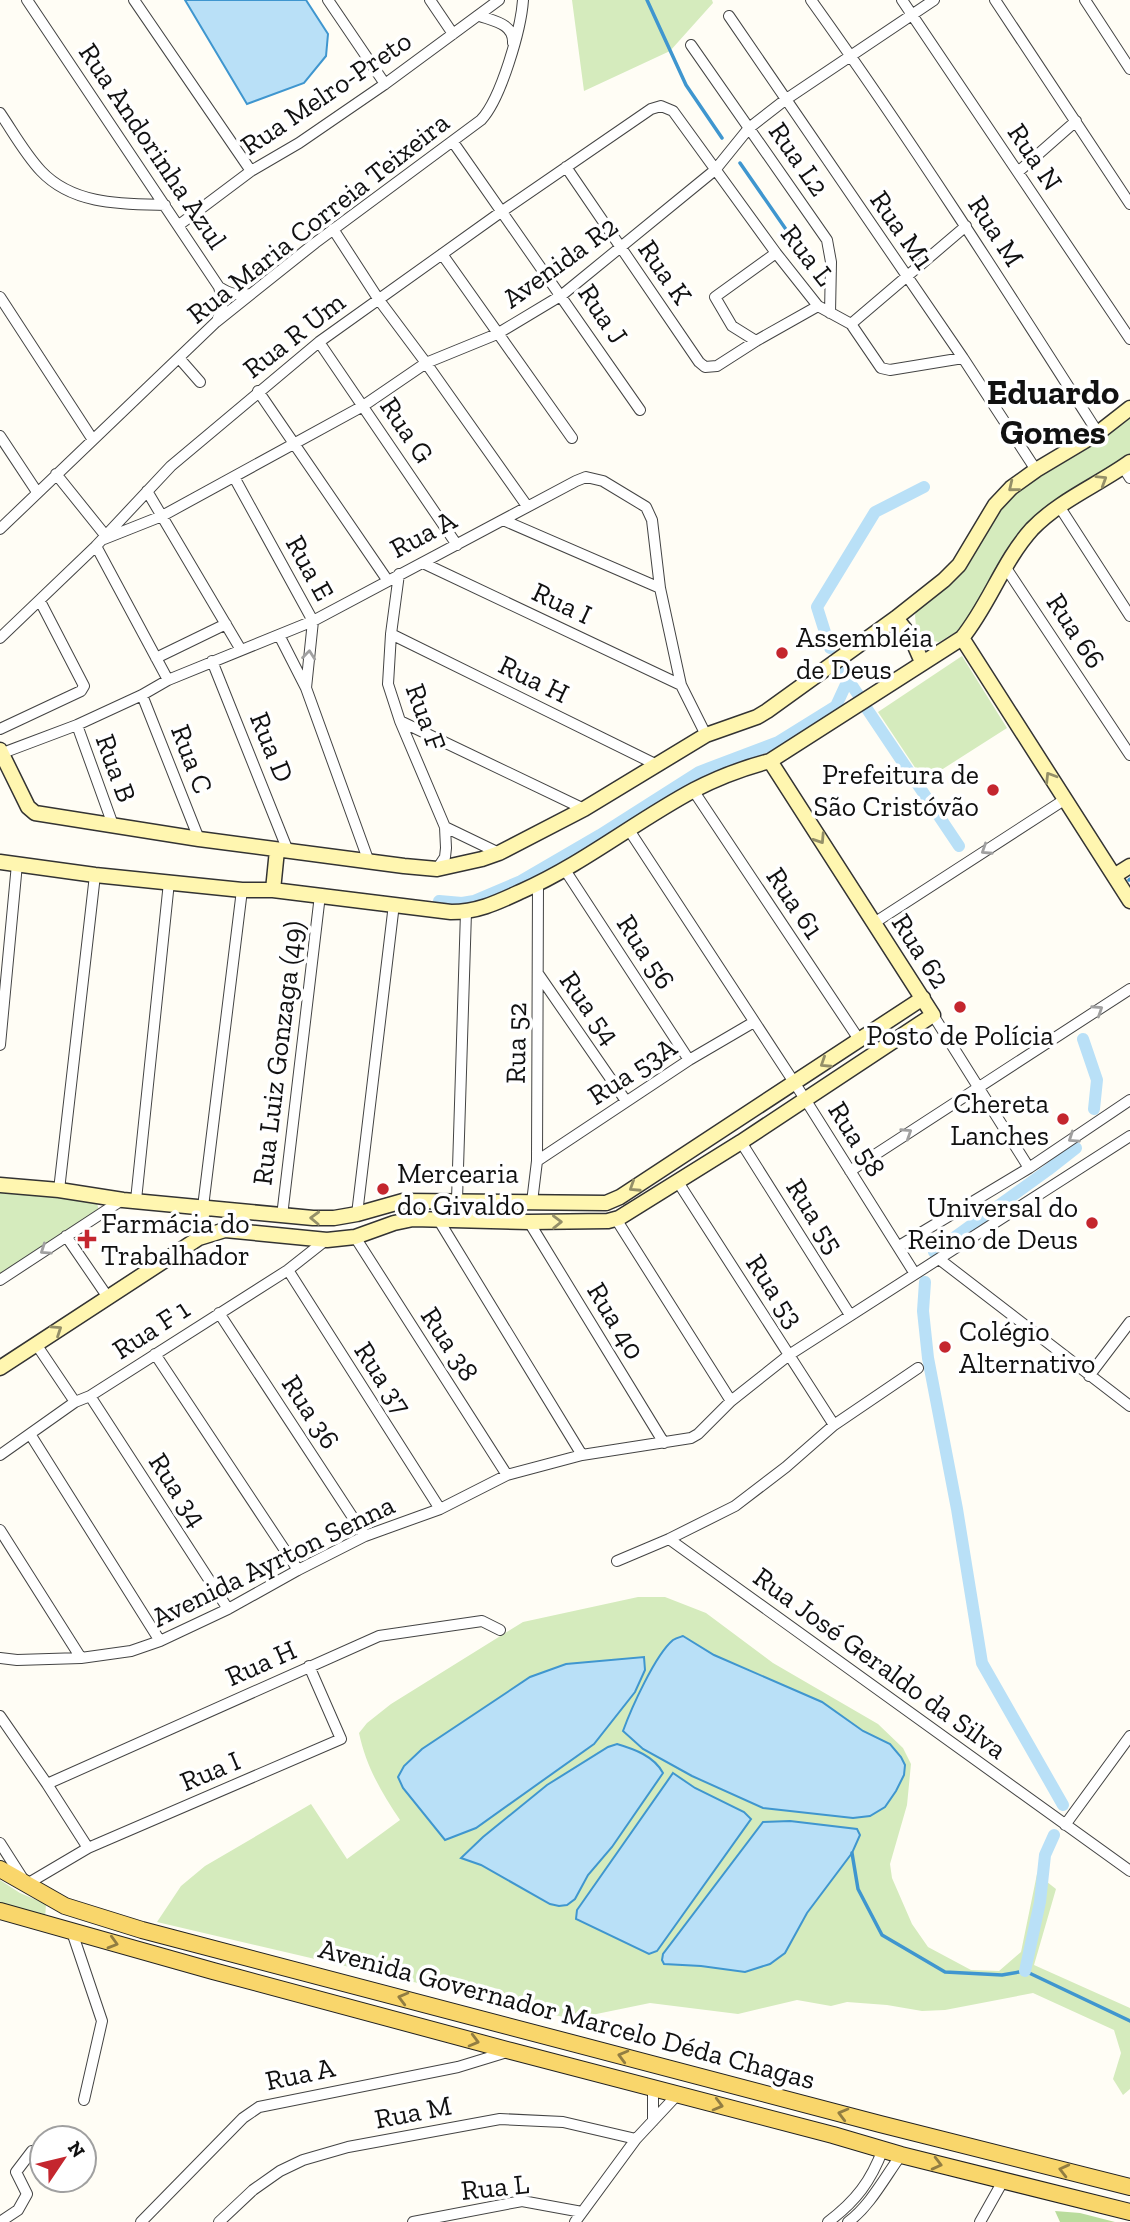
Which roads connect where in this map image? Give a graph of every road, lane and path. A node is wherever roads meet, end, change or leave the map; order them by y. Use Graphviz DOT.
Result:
graph roads {
  1 [pos="27,0"];
  2 [pos="134,0"];
  3 [pos="328,0"];
  4 [pos="430,0"];
  5 [pos="499,0"];
  6 [pos="523,0"];
  7 [pos="811,0"];
  8 [pos="902,0"];
  9 [pos="934,0"];
  10 [pos="995,0"];
  11 [pos="1085,0"];
  12 [pos="912,14"];
  13 [pos="480,16"];
  14 [pos="729,16"];
  15 [pos="453,34"];
  16 [pos="691,45"];
  17 [pos="512,47"];
  18 [pos="851,56"];
  19 [pos="1130,69"];
  20 [pos="385,84"];
  21 [pos="785,100"];
  22 [pos="651,109"];
  23 [pos="0,113"];
  24 [pos="1076,121"];
  25 [pos="749,128"];
  26 [pos="453,142"];
  27 [pos="566,167"];
  28 [pos="715,170"];
  29 [pos="251,171"];
  30 [pos="1018,172"];
  31 [pos="1130,204"];
  32 [pos="165,205"];
  33 [pos="502,212"];
  34 [pos="179,225"];
  35 [pos="966,226"];
  36 [pos="333,229"];
  37 [pos="620,248"];
  38 [pos="776,253"];
  39 [pos="443,254"];
  40 [pos="907,276"];
  41 [pos="219,287"];
  42 [pos="253,293"];
  43 [pos="562,295"];
  44 [pos="0,297"];
  45 [pos="379,300"];
  46 [pos="818,306"];
  47 [pos="830,313"];
  48 [pos="216,322"];
  49 [pos="851,324"];
  50 [pos="498,334"];
  51 [pos="1130,339"];
  52 [pos="756,341"];
  53 [pos="319,342"];
  54 [pos="179,358"];
  55 [pos="963,358"];
  56 [pos="426,363"];
  57 [pos="200,382"];
  58 [pos="258,391"];
  59 [pos="363,406"];
  60 [pos="1130,408"];
  61 [pos="640,410"];
  62 [pos="1098,433"];
  63 [pos="0,436"];
  64 [pos="572,438"];
  65 [pos="93,440"];
  66 [pos="293,443"];
  67 [pos="1128,469"];
  68 [pos="1036,470"];
  69 [pos="56,474"];
  70 [pos="234,477"];
  71 [pos="147,491"];
  72 [pos="37,492"];
  73 [pos="527,506"];
  74 [pos="1059,506"];
  75 [pos="162,516"];
  76 [pos="503,520"];
  77 [pos="0,529"];
  78 [pos="101,541"];
  79 [pos="457,545"];
  80 [pos="423,563"];
  81 [pos="1006,568"];
  82 [pos="399,575"];
  83 [pos="388,581"];
  84 [pos="660,588"];
  85 [pos="40,601"];
  86 [pos="1130,616"];
  87 [pos="896,618"];
  88 [pos="313,621"];
  89 [pos="226,624"];
  90 [pos="391,634"];
  91 [pos="279,635"];
  92 [pos="962,638"];
  93 [pos="0,639"];
  94 [pos="240,650"];
  95 [pos="156,658"];
  96 [pos="212,661"];
  97 [pos="922,662"];
  98 [pos="168,680"];
  99 [pos="681,685"];
  100 [pos="306,688"];
  101 [pos="142,695"];
  102 [pos="401,721"];
  103 [pos="77,725"];
  104 [pos="0,729"];
  105 [pos="706,735"];
  106 [pos="1,752"];
  107 [pos="1130,755"];
  108 [pos="770,761"];
  109 [pos="657,765"];
  110 [pos="693,790"];
  111 [pos="1065,800"];
  112 [pos="584,809"];
  113 [pos="113,825"];
  114 [pos="445,827"];
  115 [pos="629,830"];
  116 [pos="198,839"];
  117 [pos="282,850"];
  118 [pos="499,853"];
  119 [pos="0,862"];
  120 [pos="369,862"];
  121 [pos="18,864"];
  122 [pos="1130,866"];
  123 [pos="437,869"];
  124 [pos="565,870"];
  125 [pos="95,875"];
  126 [pos="1114,876"];
  127 [pos="169,881"];
  128 [pos="275,881"];
  129 [pos="538,884"];
  130 [pos="242,890"];
  131 [pos="1128,893"];
  132 [pos="320,895"];
  133 [pos="394,904"];
  134 [pos="466,912"];
  135 [pos="874,923"];
  136 [pos="539,975"];
  137 [pos="1130,989"];
  138 [pos="923,998"];
  139 [pos="933,1015"];
  140 [pos="754,1022"];
  141 [pos="859,1041"];
  142 [pos="0,1045"];
  143 [pos="690,1060"];
  144 [pos="794,1083"];
  145 [pos="979,1087"];
  146 [pos="805,1099"];
  147 [pos="1130,1100"];
  148 [pos="626,1101"];
  149 [pos="1130,1136"];
  150 [pos="741,1142"];
  151 [pos="537,1161"];
  152 [pos="1029,1168"];
  153 [pos="850,1171"];
  154 [pos="678,1182"];
  155 [pos="0,1185"];
  156 [pos="59,1190"];
  157 [pos="129,1200"];
  158 [pos="457,1200"];
  159 [pos="532,1202"];
  160 [pos="203,1207"];
  161 [pos="356,1214"];
  162 [pos="282,1216"];
  163 [pos="438,1219"];
  164 [pos="616,1219"];
  165 [pos="528,1222"];
  166 [pos="66,1236"];
  167 [pos="355,1237"];
  168 [pos="199,1238"];
  169 [pos="327,1240"];
  170 [pos="899,1246"];
  171 [pos="939,1259"];
  172 [pos="288,1270"];
  173 [pos="915,1274"];
  174 [pos="0,1280"];
  175 [pos="107,1296"];
  176 [pos="219,1312"];
  177 [pos="850,1315"];
  178 [pos="1130,1322"];
  179 [pos="36,1344"];
  180 [pos="155,1354"];
  181 [pos="789,1355"];
  182 [pos="2,1362"];
  183 [pos="918,1368"];
  184 [pos="1089,1376"];
  185 [pos="90,1396"];
  186 [pos="731,1401"];
  187 [pos="75,1402"];
  188 [pos="1130,1406"];
  189 [pos="834,1425"];
  190 [pos="30,1434"];
  191 [pos="664,1443"];
  192 [pos="0,1455"];
  193 [pos="582,1455"];
  194 [pos="508,1475"];
  195 [pos="440,1509"];
  196 [pos="0,1530"];
  197 [pos="365,1536"];
  198 [pos="669,1539"];
  199 [pos="617,1561"];
  200 [pos="298,1570"];
  201 [pos="228,1609"];
  202 [pos="500,1630"];
  203 [pos="160,1642"];
  204 [pos="0,1658"];
  205 [pos="81,1658"];
  206 [pos="309,1666"];
  207 [pos="0,1716"];
  208 [pos="1130,1736"];
  209 [pos="47,1784"];
  210 [pos="1065,1825"];
  211 [pos="0,1843"];
  212 [pos="88,1847"];
  213 [pos="0,1869"];
  214 [pos="1130,1871"];
  215 [pos="26,1883"];
  216 [pos="0,1911"];
  217 [pos="72,1932"];
  218 [pos="511,2051"];
  219 [pos="653,2088"];
  220 [pos="678,2094"];
  221 [pos="84,2100"];
  222 [pos="653,2121"];
  223 [pos="636,2139"];
  224 [pos="883,2149"];
  225 [pos="901,2155"];
  226 [pos="28,2156"];
  227 [pos="1003,2181"];
  228 [pos="1130,2187"];
  229 [pos="582,2212"];
  230 [pos="1130,2212"];
  231 [pos="430,2220"];
  232 [pos="0,2222"];
  233 [pos="141,2222"];
  234 [pos="219,2222"];
  235 [pos="413,2222"];
  236 [pos="575,2222"];
  237 [pos="828,2222"];
  238 [pos="848,2222"];
  239 [pos="980,2222"];
  1 -- 32 [label="street, Rua Andorinha Azul"];
  2 -- 29 [label="street"];
  3 -- 20 [label="street"];
  4 -- 15 [label="street"];
  5 -- 13 [label="street, Rua Melro-Preto"];
  6 -- 17 [label="street, Rua Maria Correia Teixeira"];
  7 -- 18 [label="street, Rua M"];
  8 -- 12 [label="street, Rua N"];
  9 -- 12 [label="street, Avenida R2"];
  10 -- 24 [label="street, Rua N"];
  11 -- 19 [label="street"];
  12 -- 18 [label="street, Avenida R2"];
  12 -- 30 [label="street, Rua N"];
  13 -- 15 [label="street, Rua Melro-Preto"];
  13 -- 17 [label="street"];
  14 -- 21 [label="street, Rua M1"];
  15 -- 20 [label="street, Rua Melro-Preto"];
  16 -- 25 [label="street, Rua L2"];
  17 -- 26 [label="street, Rua Maria Correia Teixeira"];
  18 -- 21 [label="street, Avenida R2"];
  18 -- 35 [label="street, Rua M"];
  20 -- 29 [label="street, Rua Melro-Preto"];
  21 -- 25 [label="street, Avenida R2"];
  21 -- 40 [label="street, Rua M1"];
  22 -- 27 [label="street, Rua R Um"];
  22 -- 28 [label="street, Rua L"];
  23 -- 32 [label="street"];
  24 -- 30 [label="street"];
  24 -- 31 [label="street, Rua N"];
  25 -- 28 [label="street, Avenida R2"];
  25 -- 47 [label="street, Rua L2"];
  26 -- 33 [label="street, Rua J"];
  26 -- 36 [label="street, Rua Maria Correia Teixeira"];
  27 -- 33 [label="street, Rua R Um"];
  27 -- 37 [label="street, Rua K"];
  28 -- 37 [label="street, Avenida R2"];
  28 -- 38 [label="street, Rua L"];
  29 -- 34 [label="street, Rua Melro-Preto"];
  30 -- 51 [label="street, Rua N"];
  32 -- 34 [label="street, Rua Andorinha Azul"];
  33 -- 39 [label="street, Rua R Um"];
  33 -- 43 [label="street, Rua J"];
  34 -- 41 [label="street, Rua Andorinha Azul"];
  35 -- 40 [label="street"];
  35 -- 62 [label="street, Rua M"];
  36 -- 42 [label="street, Rua Maria Correia Teixeira"];
  36 -- 45 [label="street"];
  37 -- 43 [label="street, Avenida R2"];
  37 -- 52 [label="street, Rua K"];
  38 -- 46 [label="street, Rua L"];
  38 -- 52 [label="street"];
  39 -- 45 [label="street, Rua R Um"];
  39 -- 50 [label="street"];
  40 -- 49 [label="street"];
  40 -- 55 [label="street, Rua M1"];
  41 -- 42 [label="street"];
  41 -- 48 [label="street, Rua Andorinha Azul"];
  42 -- 48 [label="street, Rua Maria Correia Teixeira"];
  43 -- 50 [label="street, Avenida R2"];
  43 -- 61 [label="street, Rua J"];
  44 -- 65 [label="street"];
  45 -- 53 [label="street, Rua R Um"];
  45 -- 56 [label="street"];
  46 -- 47 [label="street, Rua L"];
  46 -- 52 [label="street"];
  47 -- 49 [label="street, Rua L"];
  48 -- 54 [label="street, Rua Maria Correia Teixeira"];
  49 -- 55 [label="street, Rua L"];
  50 -- 56 [label="street, Avenida R2"];
  50 -- 64 [label="street"];
  53 -- 58 [label="street, Rua R Um"];
  53 -- 59 [label="street, Rua G"];
  54 -- 57 [label="street"];
  54 -- 65 [label="street, Rua Maria Correia Teixeira"];
  55 -- 68 [label="street, Rua M1"];
  56 -- 59 [label="street, Avenida R2"];
  56 -- 73 [label="street"];
  58 -- 66 [label="street"];
  58 -- 71 [label="street, Rua R Um"];
  59 -- 66 [label="street, Avenida R2"];
  59 -- 79 [label="street, Rua G"];
  60 -- 62 [label="street"];
  62 -- 68 [label="street"];
  63 -- 72 [label="street"];
  65 -- 69 [label="street, Rua Maria Correia Teixeira"];
  66 -- 70 [label="street, Avenida R2"];
  66 -- 83 [label="street"];
  74 -- 67 [label="street, one-way"];
  68 -- 87 [label="street, one-way"];
  69 -- 72 [label="street, Rua Maria Correia Teixeira"];
  69 -- 78 [label="street"];
  70 -- 75 [label="street, Avenida R2"];
  70 -- 88 [label="street, Rua E"];
  71 -- 75 [label="street"];
  71 -- 78 [label="street, Rua R Um"];
  72 -- 77 [label="street, Rua Maria Correia Teixeira"];
  73 -- 76 [label="street, Rua A"];
  73 -- 84 [label="street, Rua A"];
  74 -- 81 [label="street"];
  74 -- 86 [label="street"];
  75 -- 78 [label="street, Avenida R2"];
  75 -- 89 [label="street"];
  76 -- 79 [label="street, Rua A"];
  76 -- 84 [label="street"];
  78 -- 85 [label="street, Rua R Um"];
  78 -- 95 [label="street"];
  79 -- 80 [label="street, Rua A"];
  80 -- 82 [label="street, Rua A"];
  80 -- 99 [label="street, Rua I"];
  81 -- 92 [label="street"];
  81 -- 107 [label="street, Rua 66"];
  82 -- 83 [label="street, Rua A"];
  82 -- 90 [label="street, Rua F"];
  83 -- 88 [label="street, Rua A"];
  84 -- 99 [label="street, Rua A"];
  85 -- 93 [label="street, Rua R Um"];
  85 -- 104 [label="street"];
  87 -- 97 [label="street"];
  87 -- 105 [label="street"];
  88 -- 91 [label="street, Rua A"];
  100 -- 88 [label="street, Rua E, one-way"];
  89 -- 94 [label="street"];
  89 -- 95 [label="street"];
  90 -- 102 [label="street, Rua F"];
  90 -- 109 [label="street, Rua H"];
  91 -- 94 [label="street, Rua A"];
  91 -- 100 [label="street, Rua E"];
  92 -- 97 [label="street"];
  111 -- 92 [label="street, one-way"];
  94 -- 96 [label="street, Rua A"];
  95 -- 98 [label="street"];
  96 -- 98 [label="street, Rua A"];
  96 -- 117 [label="street, Rua D"];
  97 -- 108 [label="street"];
  98 -- 101 [label="street, Rua A"];
  99 -- 105 [label="street, Rua A"];
  100 -- 120 [label="street, Rua E"];
  101 -- 103 [label="street, Rua A"];
  101 -- 116 [label="street, Rua C"];
  102 -- 112 [label="street"];
  102 -- 114 [label="street, Rua F"];
  103 -- 106 [label="street, Rua A"];
  103 -- 113 [label="street, Rua B"];
  105 -- 109 [label="street"];
  106 -- 113 [label="street, Rua A"];
  108 -- 110 [label="street"];
  108 -- 135 [label="street, Rua 62, one-way"];
  109 -- 112 [label="street"];
  110 -- 115 [label="street"];
  110 -- 141 [label="street, Rua 61"];
  111 -- 126 [label="street"];
  111 -- 135 [label="street, one-way"];
  112 -- 118 [label="street"];
  113 -- 116 [label="street"];
  114 -- 118 [label="street"];
  114 -- 123 [label="street, Rua F"];
  115 -- 124 [label="street"];
  115 -- 140 [label="street, Rua 58"];
  116 -- 117 [label="street"];
  117 -- 120 [label="street"];
  117 -- 128 [label="street"];
  118 -- 123 [label="street"];
  119 -- 121 [label="street"];
  120 -- 123 [label="street"];
  121 -- 125 [label="street"];
  121 -- 142 [label="street"];
  122 -- 126 [label="street"];
  124 -- 129 [label="street"];
  124 -- 143 [label="street, Rua 56"];
  125 -- 127 [label="street"];
  125 -- 156 [label="street"];
  126 -- 131 [label="street"];
  127 -- 130 [label="street"];
  127 -- 157 [label="street"];
  128 -- 130 [label="street"];
  128 -- 132 [label="street"];
  129 -- 134 [label="street"];
  129 -- 136 [label="street, Rua 52"];
  130 -- 160 [label="street"];
  132 -- 133 [label="street"];
  132 -- 162 [label="street, Rua Luiz Gonzaga (49)"];
  133 -- 134 [label="street"];
  133 -- 161 [label="street"];
  134 -- 158 [label="street"];
  135 -- 138 [label="street, Rua 62"];
  136 -- 148 [label="street, Rua 54"];
  136 -- 151 [label="street, Rua 52"];
  145 -- 137 [label="street, one-way"];
  138 -- 139 [label="street, Rua 62"];
  138 -- 141 [label="street"];
  139 -- 145 [label="street, Rua 62"];
  139 -- 146 [label="street"];
  140 -- 143 [label="street, Rua 53A"];
  140 -- 144 [label="street, Rua 58"];
  141 -- 144 [label="street, one-way"];
  143 -- 148 [label="street, Rua 53A"];
  144 -- 146 [label="street, Rua 58"];
  144 -- 159 [label="street, one-way"];
  145 -- 152 [label="street, Rua 62"];
  153 -- 145 [label="street, one-way"];
  146 -- 150 [label="street"];
  146 -- 153 [label="street, Rua 58"];
  147 -- 152 [label="street, one-way"];
  148 -- 151 [label="street, Rua 53A"];
  149 -- 171 [label="street, Avenida Ayrton Senna"];
  150 -- 154 [label="street"];
  150 -- 177 [label="street, Rua 55"];
  151 -- 159 [label="street, Rua 52"];
  152 -- 170 [label="street"];
  153 -- 170 [label="street, Rua 58"];
  154 -- 164 [label="street"];
  154 -- 181 [label="street, Rua 53"];
  155 -- 156 [label="street"];
  156 -- 157 [label="street"];
  157 -- 160 [label="street"];
  157 -- 166 [label="street"];
  158 -- 159 [label="street"];
  158 -- 161 [label="street"];
  160 -- 162 [label="street"];
  160 -- 168 [label="street"];
  161 -- 162 [label="street, one-way"];
  163 -- 165 [label="street"];
  163 -- 167 [label="street"];
  163 -- 193 [label="street"];
  165 -- 164 [label="street, one-way"];
  164 -- 186 [label="street"];
  165 -- 191 [label="street, Rua 40"];
  166 -- 174 [label="street, one-way"];
  166 -- 175 [label="street"];
  167 -- 169 [label="street"];
  167 -- 194 [label="street, Rua 38"];
  168 -- 169 [label="street"];
  168 -- 175 [label="street"];
  169 -- 172 [label="street, Rua F 1"];
  170 -- 173 [label="street, Rua 58"];
  171 -- 173 [label="street, Avenida Ayrton Senna"];
  171 -- 184 [label="street"];
  172 -- 176 [label="street, Rua F 1"];
  172 -- 195 [label="street, Rua 37"];
  173 -- 177 [label="street, Avenida Ayrton Senna"];
  179 -- 175 [label="street, one-way"];
  176 -- 180 [label="street, Rua F 1"];
  176 -- 197 [label="street, Rua 36"];
  177 -- 181 [label="street, Avenida Ayrton Senna"];
  178 -- 184 [label="street"];
  179 -- 182 [label="street"];
  179 -- 187 [label="street"];
  180 -- 185 [label="street, Rua F 1"];
  180 -- 200 [label="street"];
  181 -- 186 [label="street, Avenida Ayrton Senna"];
  181 -- 189 [label="street, Rua 53"];
  183 -- 189 [label="street"];
  184 -- 188 [label="street"];
  185 -- 187 [label="street, Rua F 1"];
  185 -- 201 [label="street, Rua 34"];
  186 -- 191 [label="street, Avenida Ayrton Senna"];
  187 -- 190 [label="street, Rua F 1"];
  189 -- 198 [label="street"];
  190 -- 192 [label="street, Rua F 1"];
  190 -- 203 [label="street"];
  191 -- 193 [label="street, Avenida Ayrton Senna"];
  193 -- 194 [label="street, Avenida Ayrton Senna"];
  194 -- 195 [label="street, Avenida Ayrton Senna"];
  195 -- 197 [label="street, Avenida Ayrton Senna"];
  196 -- 205 [label="street"];
  197 -- 200 [label="street, Avenida Ayrton Senna"];
  198 -- 199 [label="street"];
  198 -- 210 [label="street, Rua José Geraldo da Silva"];
  200 -- 201 [label="street, Avenida Ayrton Senna"];
  201 -- 203 [label="street, Avenida Ayrton Senna"];
  202 -- 206 [label="street, Rua H"];
  203 -- 205 [label="street, Avenida Ayrton Senna"];
  204 -- 205 [label="street, Avenida Ayrton Senna"];
  206 -- 209 [label="street, Rua H"];
  206 -- 212 [label="street, Rua I"];
  207 -- 209 [label="street"];
  208 -- 210 [label="street"];
  209 -- 212 [label="street"];
  210 -- 214 [label="street, Rua José Geraldo da Silva"];
  211 -- 215 [label="street"];
  212 -- 215 [label="street, Rua I"];
  213 -- 215 [label="main road, Avenida Governador Marcelo Déda Chagas"];
  228 -- 215 [label="main road, Avenida Governador Marcelo Déda Chagas, one-way"];
  216 -- 217 [label="main road, Avenida Governador Marcelo Déda Chagas"];
  217 -- 218 [label="main road, Avenida Governador Marcelo Déda Chagas, one-way"];
  217 -- 221 [label="street"];
  218 -- 219 [label="main road, Avenida Governador Marcelo Déda Chagas"];
  218 -- 233 [label="street, Rua A"];
  219 -- 220 [label="main road, Avenida Governador Marcelo Déda Chagas"];
  219 -- 222 [label="street"];
  220 -- 222 [label="street"];
  220 -- 224 [label="main road, Avenida Governador Marcelo Déda Chagas, one-way"];
  222 -- 223 [label="street"];
  223 -- 229 [label="street"];
  223 -- 234 [label="street, Rua M"];
  224 -- 225 [label="main road, Avenida Governador Marcelo Déda Chagas"];
  224 -- 237 [label="street"];
  225 -- 227 [label="main road, Avenida Governador Marcelo Déda Chagas, one-way"];
  225 -- 238 [label="street"];
  226 -- 232 [label="street"];
  227 -- 230 [label="main road, Avenida Governador Marcelo Déda Chagas"];
  227 -- 239 [label="street"];
  229 -- 231 [label="street, Rua L"];
  229 -- 236 [label="street"];
  231 -- 235 [label="street, Rua L"];
}
